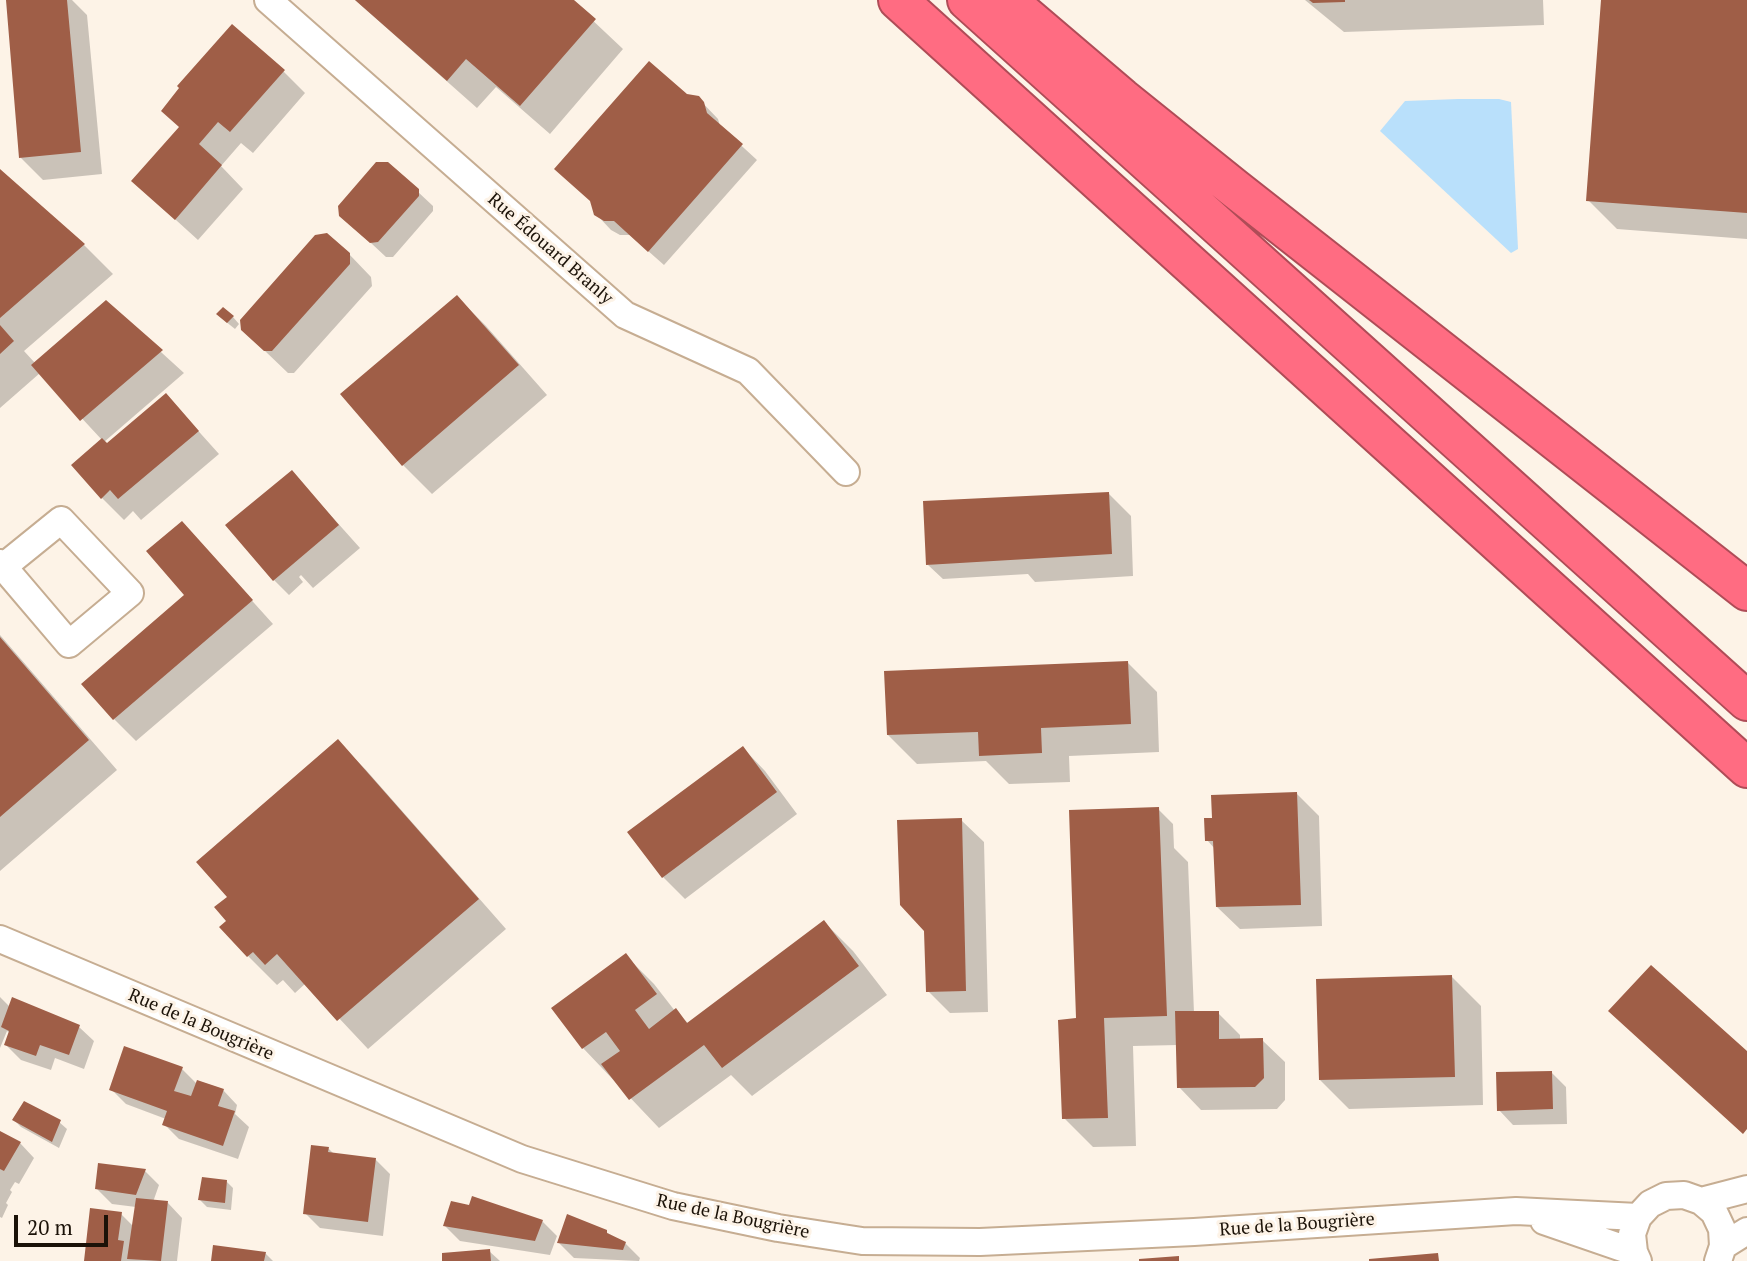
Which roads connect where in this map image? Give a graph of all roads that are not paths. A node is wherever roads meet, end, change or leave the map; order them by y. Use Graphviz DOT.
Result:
graph roads {
  1 [pos="268,0"];
  2 [pos="898,0"];
  3 [pos="967,0"];
  4 [pos="1007,0"];
  5 [pos="846,472"];
  6 [pos="2,565"];
  7 [pos="1747,591"];
  8 [pos="1747,701"];
  9 [pos="1747,768"];
  10 [pos="0,939"];
  11 [pos="1747,1189"];
  12 [pos="1700,1200"];
  13 [pos="1516,1211"];
  14 [pos="1638,1217"];
  15 [pos="1747,1231"];
  16 [pos="1721,1254"];
  17 [pos="1636,1257"];
  1 -- 5 [label="street, Rue Édouard Branly"];
  2 -- 9 [label="highway"];
  3 -- 8 [label="highway"];
  4 -- 7 [label="highway"];
  6 -- 6 [label="street"];
  10 -- 13 [label="street, Rue de la Bougrière"];
  11 -- 12 [label="street"];
  12 -- 14 [label="street"];
  12 -- 16 [label="street"];
  13 -- 14 [label="street, Rue de la Bougrière"];
  13 -- 17 [label="street, Rue de la Bougrière"];
  14 -- 17 [label="street"];
  15 -- 16 [label="street"];
}
